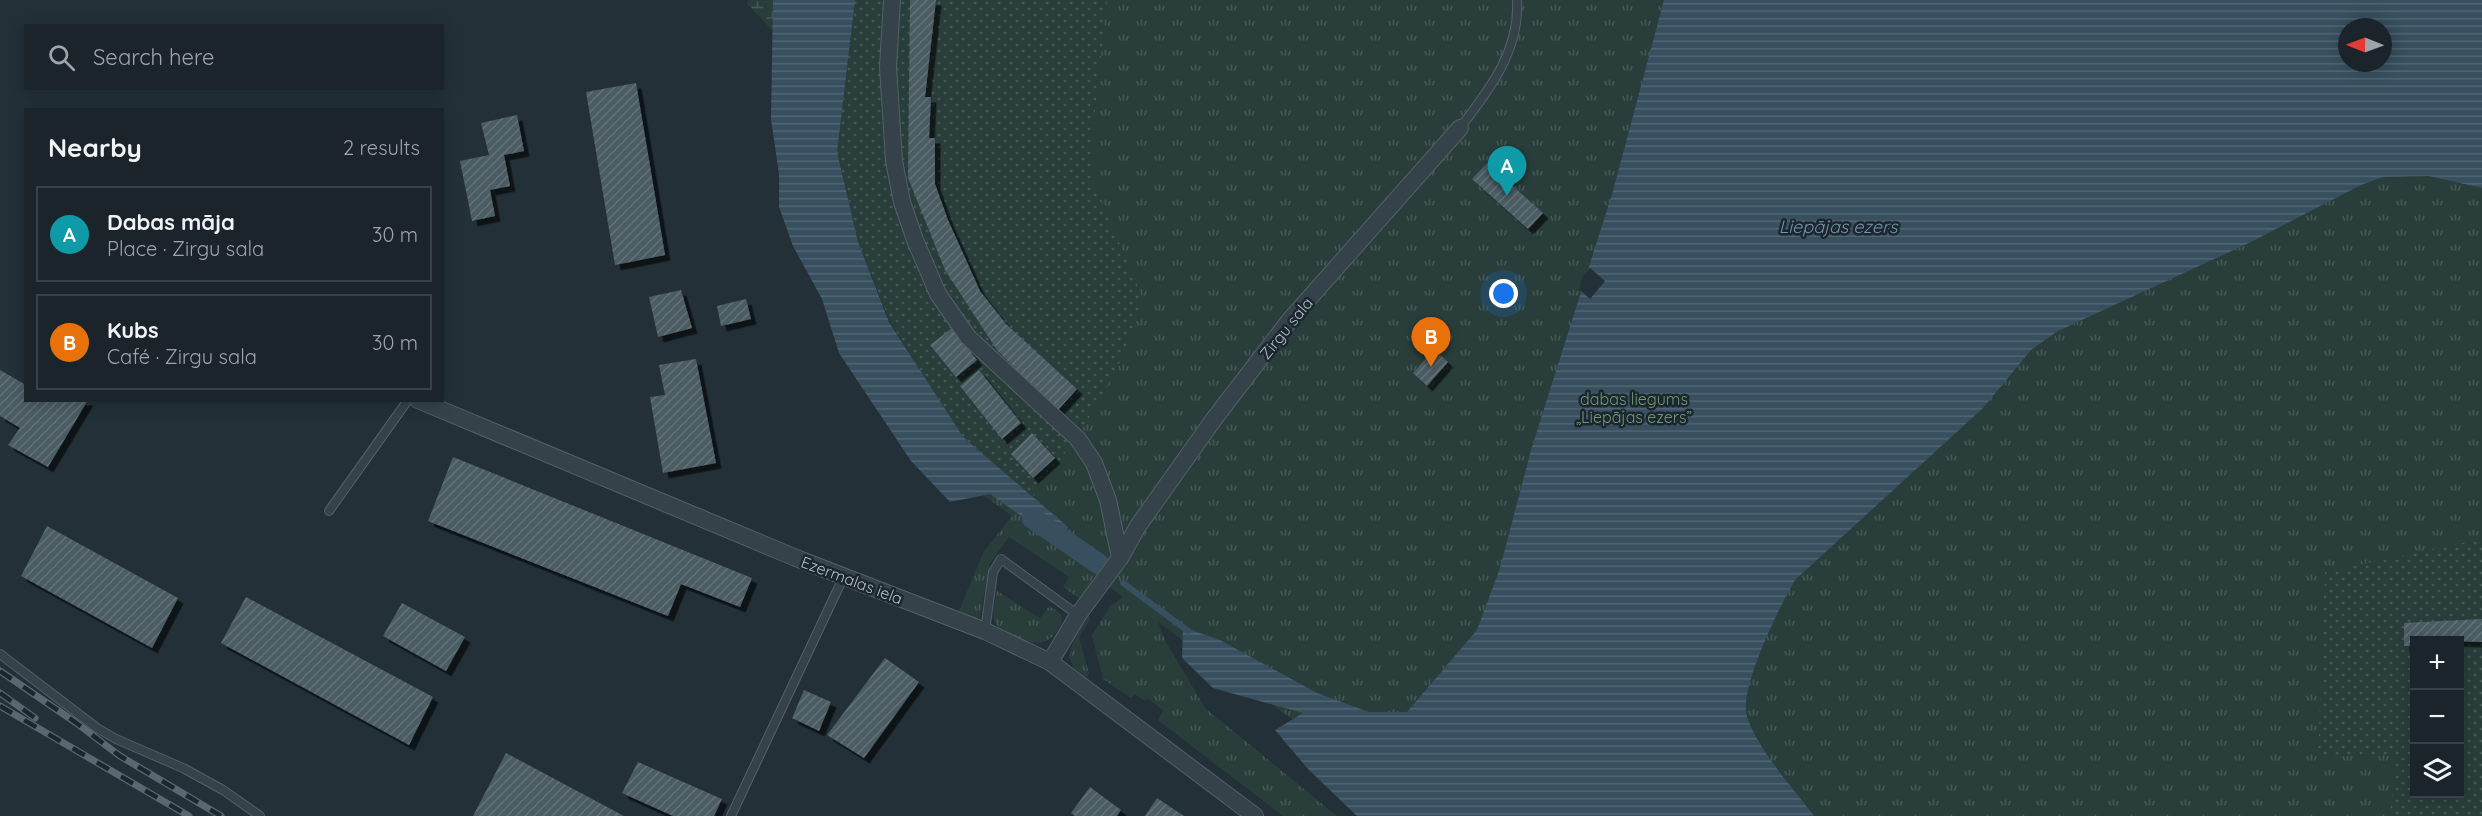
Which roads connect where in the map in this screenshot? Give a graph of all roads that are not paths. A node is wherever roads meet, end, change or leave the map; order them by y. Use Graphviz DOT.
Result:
graph roads {
  1 [pos="892,0"];
  2 [pos="1517,0"];
  3 [pos="1460,128"];
  4 [pos="407,402"];
  5 [pos="423,402"];
  6 [pos="329,511"];
  7 [pos="1120,558"];
  8 [pos="844,576"];
  9 [pos="1078,615"];
  10 [pos="985,631"];
  11 [pos="0,654"];
  12 [pos="1050,662"];
  13 [pos="260,816"];
  14 [pos="731,816"];
  15 [pos="1255,816"];
  1 -- 7 [label="street"];
  2 -- 3 [label="lane, Zirgu sala"];
  3 -- 7 [label="street, Zirgu sala"];
  4 -- 6 [label="lane"];
  5 -- 8 [label="street, Ezermalas iela"];
  7 -- 9 [label="street, Zirgu sala"];
  8 -- 10 [label="street, Ezermalas iela"];
  8 -- 14 [label="lane"];
  9 -- 10 [label="lane"];
  9 -- 12 [label="street, Zirgu sala"];
  10 -- 12 [label="street, Ezermalas iela"];
  11 -- 13 [label="lane"];
  12 -- 15 [label="street, Ezermalas iela"];
}
